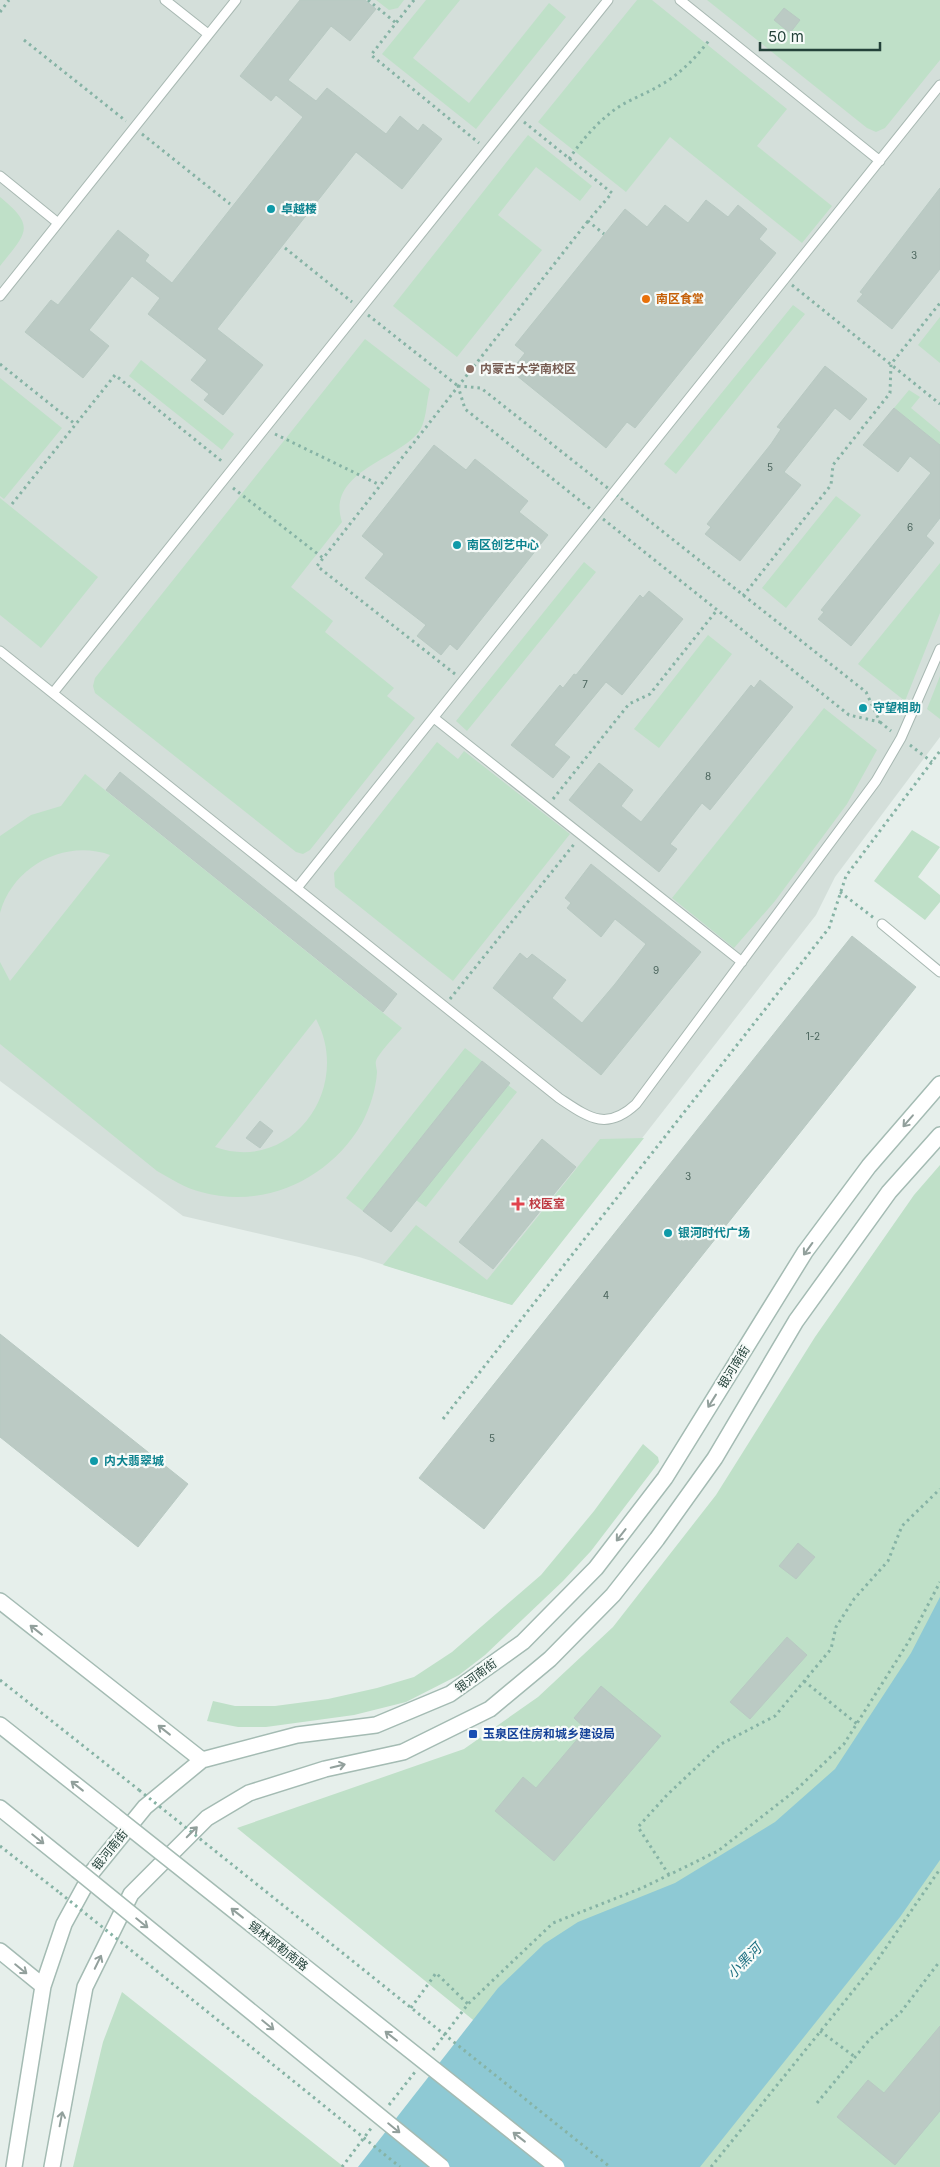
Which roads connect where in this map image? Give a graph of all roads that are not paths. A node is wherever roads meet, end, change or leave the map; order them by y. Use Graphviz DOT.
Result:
graph roads {
  1 [pos="165,0"];
  2 [pos="236,0"];
  3 [pos="608,0"];
  4 [pos="680,0"];
  5 [pos="208,34"];
  6 [pos="940,85"];
  7 [pos="880,161"];
  8 [pos="0,176"];
  9 [pos="58,222"];
  10 [pos="0,296"];
  11 [pos="940,649"];
  12 [pos="0,651"];
  13 [pos="53,693"];
  14 [pos="434,718"];
  15 [pos="297,888"];
  16 [pos="882,924"];
  17 [pos="742,962"];
  18 [pos="940,972"];
  19 [pos="940,1084"];
  20 [pos="940,1135"];
  21 [pos="0,1602"];
  22 [pos="0,1725"];
  23 [pos="202,1760"];
  24 [pos="0,1808"];
  25 [pos="0,1951"];
  26 [pos="42,1986"];
  27 [pos="14,2167"];
  28 [pos="52,2167"];
  29 [pos="442,2167"];
  30 [pos="557,2167"];
  1 -- 5 [label="lane"];
  2 -- 5 [label="lane"];
  3 -- 13 [label="lane"];
  4 -- 7 [label="lane"];
  5 -- 9 [label="lane"];
  6 -- 7 [label="lane"];
  7 -- 14 [label="lane"];
  8 -- 9 [label="lane"];
  9 -- 10 [label="lane"];
  11 -- 17 [label="lane"];
  12 -- 13 [label="lane"];
  13 -- 15 [label="lane"];
  14 -- 15 [label="lane"];
  14 -- 17 [label="lane"];
  15 -- 17 [label="lane"];
  16 -- 18 [label="lane"];
  19 -- 23 [label="main road, 银河南街, one-way"];
  28 -- 20 [label="main road, one-way"];
  23 -- 21 [label="main road, one-way"];
  30 -- 22 [label="main road, 锡林郭勒南路, one-way, bridge"];
  23 -- 26 [label="main road, 银河南街"];
  24 -- 29 [label="main road, one-way, bridge"];
  25 -- 26 [label="main road, one-way"];
  26 -- 27 [label="main road, 银河南街"];
}
